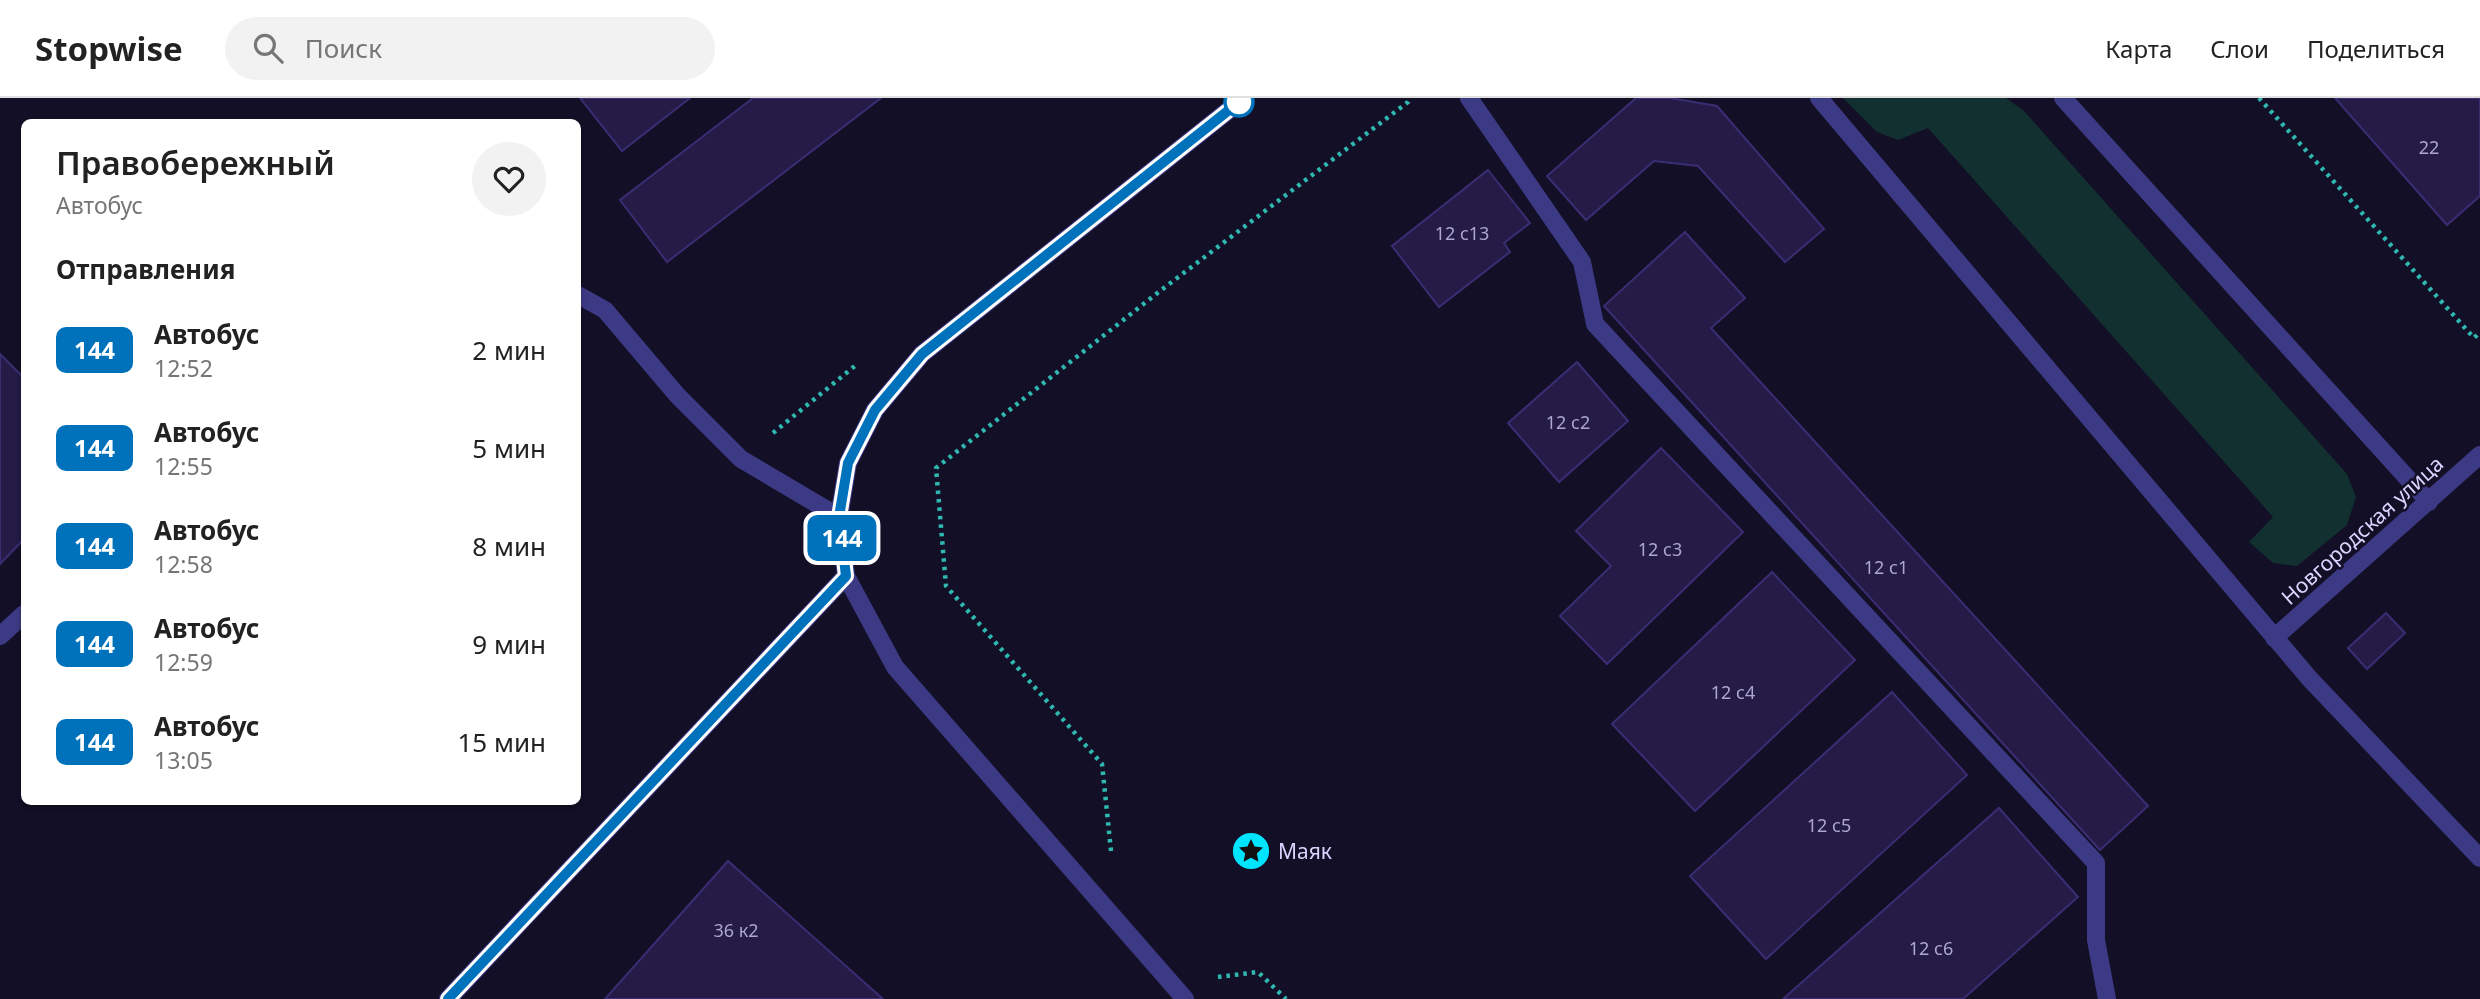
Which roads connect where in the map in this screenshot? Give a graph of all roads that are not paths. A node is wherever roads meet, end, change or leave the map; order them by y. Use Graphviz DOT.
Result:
graph roads {
  1 [pos="1244,98"];
  2 [pos="1469,98"];
  3 [pos="1819,98"];
  4 [pos="2063,98"];
  5 [pos="581,297"];
  6 [pos="2480,455"];
  7 [pos="2429,502"];
  8 [pos="839,517"];
  9 [pos="846,576"];
  10 [pos="21,617"];
  11 [pos="0,636"];
  12 [pos="2274,638"];
  13 [pos="2480,858"];
  14 [pos="448,999"];
  15 [pos="1185,999"];
  16 [pos="2107,999"];
  1 -- 8 [label="street"];
  2 -- 16 [label="street"];
  3 -- 12 [label="street"];
  4 -- 7 [label="street"];
  5 -- 8 [label="street"];
  6 -- 7 [label="street, Новгородская улица"];
  7 -- 12 [label="street, Новгородская улица"];
  8 -- 9 [label="street"];
  9 -- 14 [label="street"];
  9 -- 15 [label="street"];
  10 -- 11 [label="street"];
  12 -- 13 [label="street"];
}
